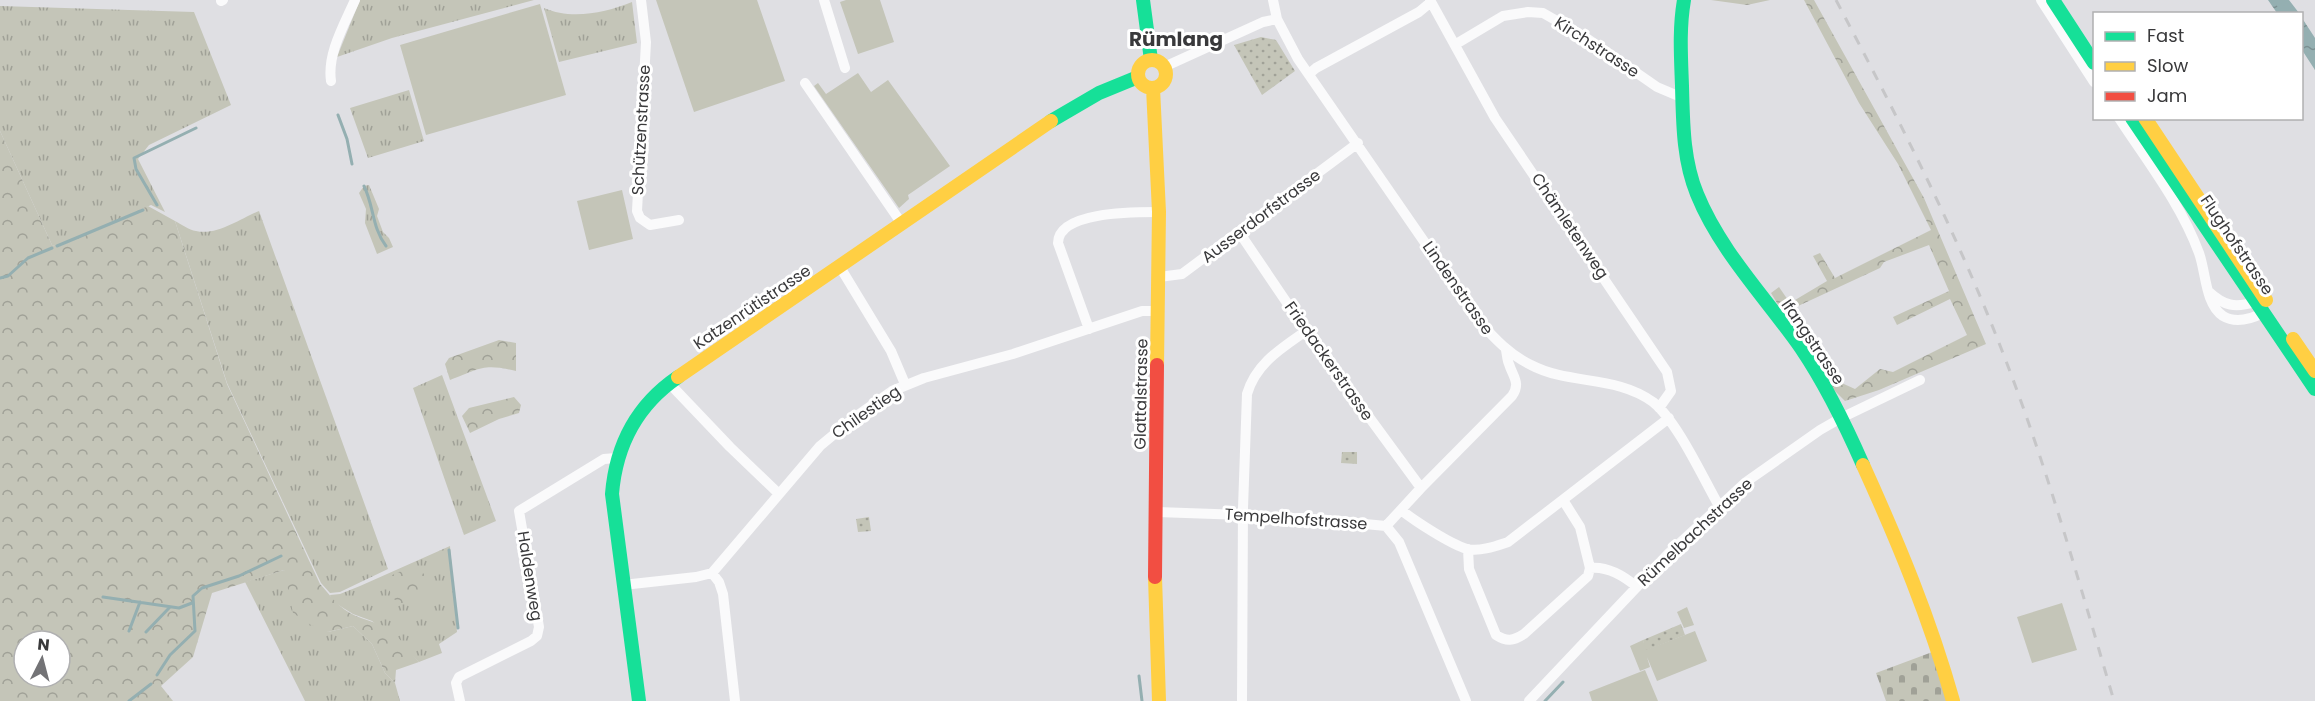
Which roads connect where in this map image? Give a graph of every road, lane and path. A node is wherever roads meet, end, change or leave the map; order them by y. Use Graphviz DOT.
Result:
graph roads {
  1 [pos="355,0"];
  2 [pos="641,0"];
  3 [pos="824,0"];
  4 [pos="1143,0"];
  5 [pos="1273,0"];
  6 [pos="1523,0"];
  7 [pos="1684,0"];
  8 [pos="2041,0"];
  9 [pos="2052,0"];
  10 [pos="2065,0"];
  11 [pos="1431,1"];
  12 [pos="1528,12"];
  13 [pos="1277,18"];
  14 [pos="2093,42"];
  15 [pos="1456,44"];
  16 [pos="1151,60"];
  17 [pos="2093,62"];
  18 [pos="1164,67"];
  19 [pos="845,68"];
  20 [pos="1309,74"];
  21 [pos="1138,77"];
  22 [pos="2093,80"];
  23 [pos="331,81"];
  24 [pos="805,83"];
  25 [pos="1153,88"];
  26 [pos="1683,98"];
  27 [pos="2120,120"];
  28 [pos="2133,120"];
  29 [pos="2146,120"];
  30 [pos="1358,143"];
  31 [pos="1159,212"];
  32 [pos="679,220"];
  33 [pos="902,224"];
  34 [pos="1239,232"];
  35 [pos="840,267"];
  36 [pos="1159,278"];
  37 [pos="2262,306"];
  38 [pos="1159,311"];
  39 [pos="1089,329"];
  40 [pos="1306,331"];
  41 [pos="1506,350"];
  42 [pos="2315,371"];
  43 [pos="1920,380"];
  44 [pos="669,383"];
  45 [pos="905,384"];
  46 [pos="2315,389"];
  47 [pos="1659,408"];
  48 [pos="1669,418"];
  49 [pos="1841,418"];
  50 [pos="616,458"];
  51 [pos="1421,488"];
  52 [pos="778,493"];
  53 [pos="1563,500"];
  54 [pos="1719,506"];
  55 [pos="1401,510"];
  56 [pos="1157,512"];
  57 [pos="1243,515"];
  58 [pos="1386,526"];
  59 [pos="1468,549"];
  60 [pos="1590,568"];
  61 [pos="712,573"];
  62 [pos="623,585"];
  63 [pos="1637,587"];
  64 [pos="460,701"];
  65 [pos="639,701"];
  66 [pos="735,701"];
  67 [pos="1159,701"];
  68 [pos="1242,701"];
  69 [pos="1466,701"];
  70 [pos="1529,701"];
  71 [pos="1953,701"];
  1 -- 23 [label="street"];
  2 -- 32 [label="street, Schützenstrasse"];
  3 -- 19 [label="street"];
  4 -- 16 [label="street"];
  5 -- 13 [label="street, Lindenstrasse"];
  6 -- 12 [label="street"];
  7 -- 26 [label="street, Ifangstrasse"];
  8 -- 22 [label="street"];
  9 -- 17 [label="street"];
  10 -- 14 [label="street"];
  11 -- 15 [label="street"];
  11 -- 20 [label="street"];
  12 -- 15 [label="street, Kirchstrasse"];
  12 -- 26 [label="street, Kirchstrasse"];
  13 -- 18 [label="street"];
  13 -- 20 [label="street, Lindenstrasse"];
  15 -- 47 [label="street, Chämletenweg"];
  16 -- 18 [label="street"];
  16 -- 21 [label="street"];
  18 -- 25 [label="street"];
  20 -- 30 [label="street, Lindenstrasse"];
  21 -- 25 [label="street"];
  21 -- 33 [label="street, Katzenrütistrasse"];
  24 -- 33 [label="street"];
  25 -- 31 [label="street, Glattalstrasse"];
  26 -- 49 [label="street, Ifangstrasse"];
  27 -- 37 [label="street"];
  28 -- 37 [label="street, Flughofstrasse"];
  29 -- 37 [label="street, Flughofstrasse"];
  30 -- 34 [label="street, Ausserdorfstrasse"];
  30 -- 41 [label="street, Lindenstrasse"];
  31 -- 36 [label="street, Glattalstrasse"];
  31 -- 39 [label="street"];
  33 -- 35 [label="street, Katzenrütistrasse"];
  34 -- 36 [label="street, Ausserdorfstrasse"];
  34 -- 40 [label="street, Friedackerstrasse"];
  35 -- 44 [label="street, Katzenrütistrasse"];
  35 -- 45 [label="street"];
  36 -- 38 [label="street, Glattalstrasse"];
  37 -- 42 [label="street, Flughofstrasse"];
  37 -- 46 [label="street, Flughofstrasse"];
  38 -- 39 [label="street, Chilestieg"];
  38 -- 56 [label="street, Glattalstrasse"];
  39 -- 45 [label="street, Chilestieg"];
  40 -- 51 [label="street, Friedackerstrasse"];
  40 -- 57 [label="street"];
  41 -- 47 [label="street, Lindenstrasse"];
  41 -- 51 [label="street"];
  43 -- 49 [label="street, Rümelbachstrasse"];
  44 -- 50 [label="street, Katzenrütistrasse"];
  44 -- 52 [label="street"];
  45 -- 52 [label="street, Chilestieg"];
  47 -- 48 [label="street, Lindenstrasse"];
  48 -- 53 [label="street"];
  48 -- 54 [label="street, Lindenstrasse"];
  49 -- 54 [label="street, Rümelbachstrasse"];
  49 -- 71 [label="street, Ifangstrasse"];
  50 -- 62 [label="street, Katzenrütistrasse"];
  50 -- 64 [label="street, Haldenweg"];
  51 -- 55 [label="street"];
  52 -- 61 [label="street, Chilestieg"];
  53 -- 59 [label="street"];
  53 -- 60 [label="street"];
  54 -- 63 [label="street, Rümelbachstrasse"];
  55 -- 58 [label="street"];
  55 -- 59 [label="street"];
  56 -- 57 [label="street, Tempelhofstrasse"];
  56 -- 67 [label="street, Glattalstrasse"];
  57 -- 58 [label="street, Tempelhofstrasse"];
  57 -- 68 [label="street"];
  58 -- 69 [label="street, Tempelhofstrasse"];
  59 -- 60 [label="street"];
  60 -- 63 [label="street"];
  61 -- 62 [label="street"];
  61 -- 66 [label="street"];
  62 -- 65 [label="street, Katzenrütistrasse"];
  63 -- 70 [label="street, Rümelbachstrasse"];
}
